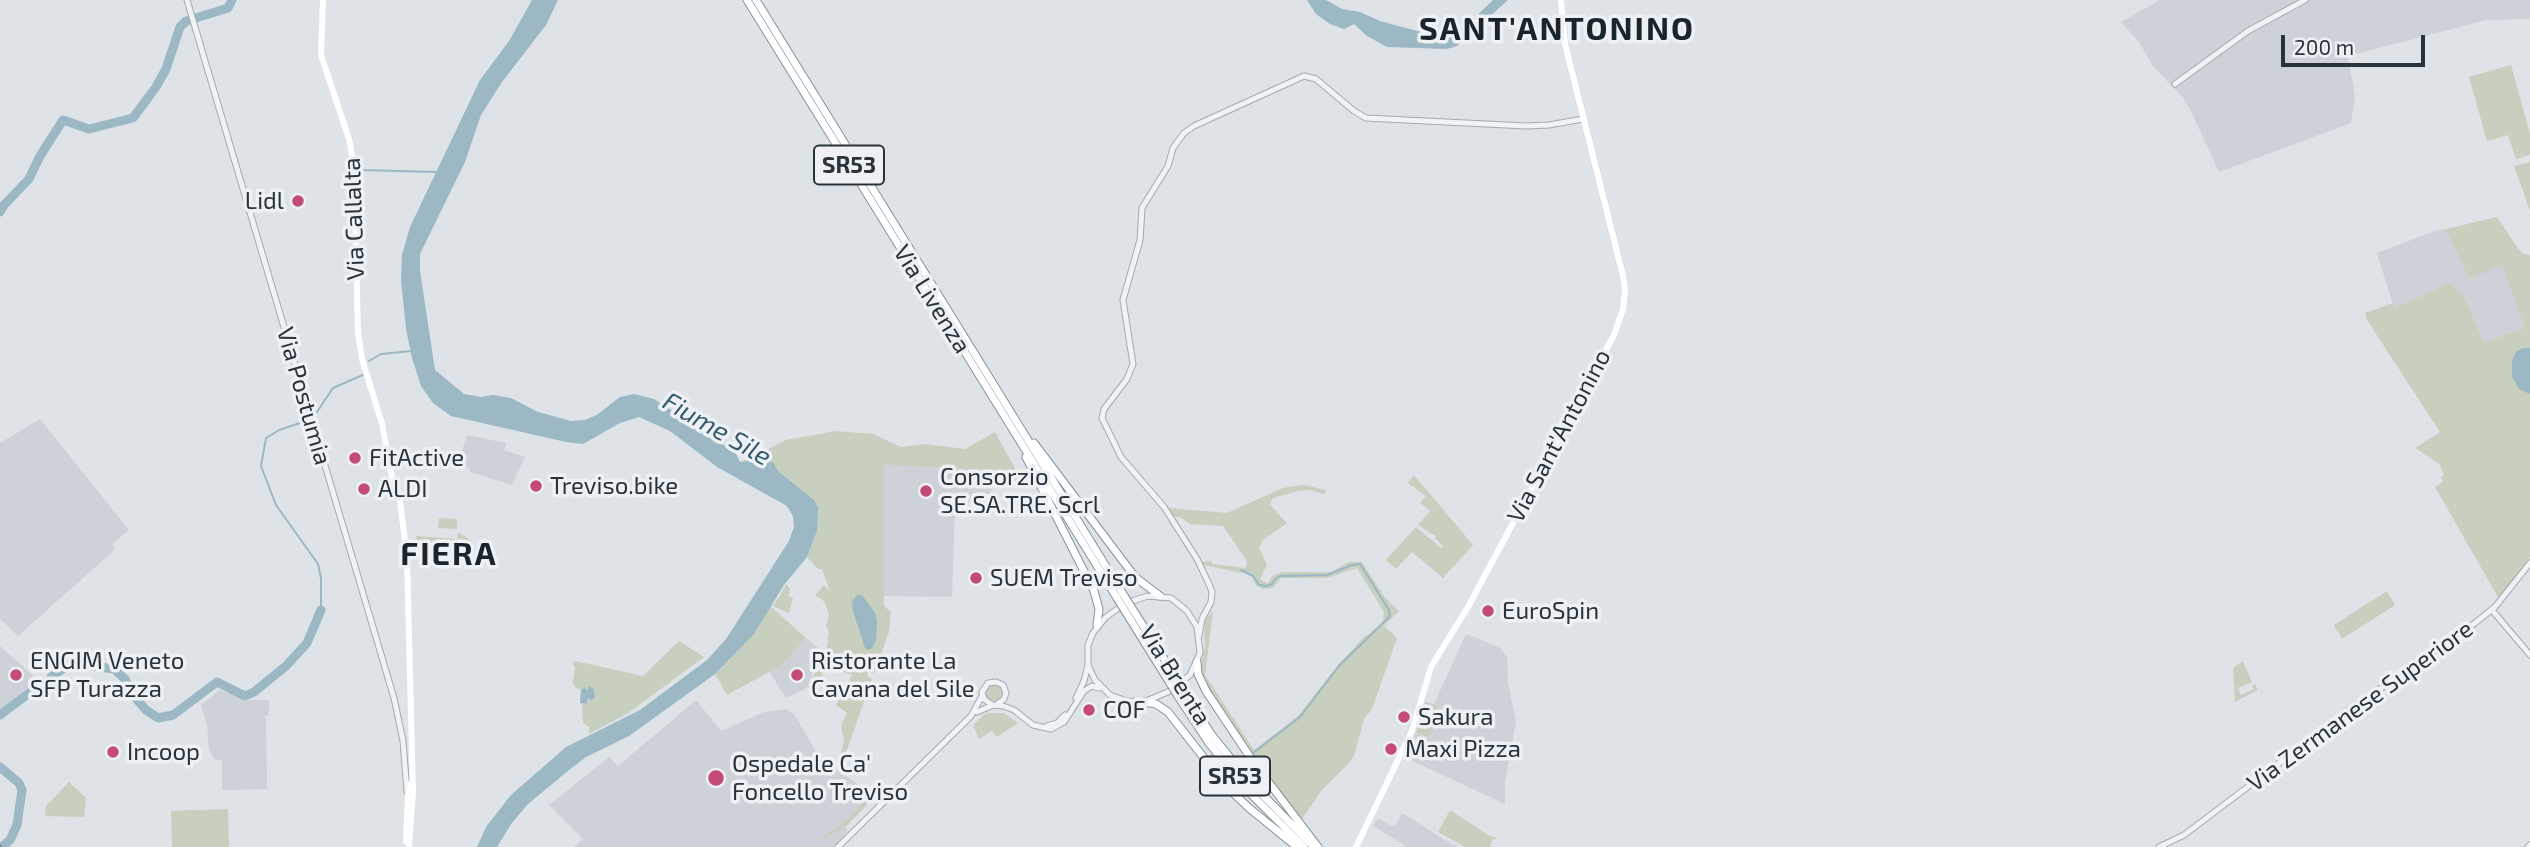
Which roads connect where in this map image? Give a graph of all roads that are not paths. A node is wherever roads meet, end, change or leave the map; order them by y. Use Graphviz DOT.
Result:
graph roads {
  1 [pos="187,0"];
  2 [pos="323,0"];
  3 [pos="747,0"];
  4 [pos="757,0"];
  5 [pos="1561,0"];
  6 [pos="2305,0"];
  7 [pos="2175,85"];
  8 [pos="1583,119"];
  9 [pos="1017,430"];
  10 [pos="2530,563"];
  11 [pos="1120,596"];
  12 [pos="1160,596"];
  13 [pos="1208,608"];
  14 [pos="2493,610"];
  15 [pos="1187,611"];
  16 [pos="1097,625"];
  17 [pos="1199,636"];
  18 [pos="2530,655"];
  19 [pos="1197,662"];
  20 [pos="1088,665"];
  21 [pos="1102,689"];
  22 [pos="1181,694"];
  23 [pos="982,696"];
  24 [pos="1005,696"];
  25 [pos="1144,702"];
  26 [pos="994,705"];
  27 [pos="1014,710"];
  28 [pos="971,716"];
  29 [pos="1036,726"];
  30 [pos="413,776"];
  31 [pos="408,795"];
  32 [pos="847,837"];
  33 [pos="408,847"];
  34 [pos="838,847"];
  35 [pos="844,847"];
  36 [pos="1297,847"];
  37 [pos="1304,847"];
  38 [pos="1316,847"];
  39 [pos="1356,847"];
  40 [pos="2160,847"];
  1 -- 31 [label="street, Via Postumia"];
  2 -- 30 [label="main road, Via Callalta"];
  3 -- 9 [label="highway, Via Livenza / SR53"];
  4 -- 9 [label="highway, Via Livenza / SR53"];
  5 -- 8 [label="main road, Via Sant'Antonino"];
  6 -- 7 [label="street"];
  8 -- 13 [label="street"];
  8 -- 39 [label="main road, Via Sant'Antonino"];
  9 -- 11 [label="highway, Via Livenza / SR53"];
  9 -- 12 [label="highway"];
  9 -- 16 [label="highway"];
  10 -- 14 [label="street, Via Zermanese Superiore"];
  11 -- 22 [label="highway, Via Brenta / SR53, bridge"];
  12 -- 15 [label="street"];
  12 -- 16 [label="street"];
  13 -- 15 [label="street"];
  13 -- 17 [label="street"];
  14 -- 18 [label="street"];
  14 -- 40 [label="street, Via Zermanese Superiore"];
  15 -- 17 [label="street"];
  16 -- 20 [label="street"];
  17 -- 19 [label="street"];
  19 -- 25 [label="street"];
  19 -- 38 [label="highway"];
  20 -- 21 [label="street"];
  20 -- 29 [label="street"];
  21 -- 25 [label="street"];
  21 -- 29 [label="street"];
  22 -- 37 [label="highway, Via Brenta / SR53"];
  22 -- 38 [label="highway, Via Brenta / SR53"];
  23 -- 24 [label="street"];
  23 -- 26 [label="street"];
  23 -- 28 [label="street"];
  24 -- 26 [label="street"];
  24 -- 27 [label="street"];
  25 -- 36 [label="highway"];
  26 -- 27 [label="street"];
  26 -- 28 [label="street"];
  27 -- 29 [label="street"];
  28 -- 32 [label="street"];
  30 -- 31 [label="main road"];
  30 -- 33 [label="main road"];
  31 -- 33 [label="main road"];
  32 -- 34 [label="street"];
  32 -- 35 [label="street"];
}
